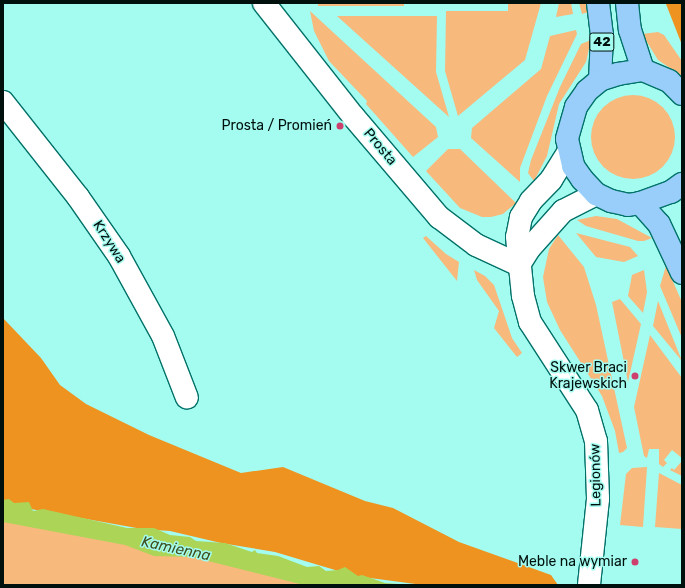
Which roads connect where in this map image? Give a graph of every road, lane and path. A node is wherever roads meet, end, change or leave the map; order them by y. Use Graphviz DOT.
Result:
graph roads {
  1 [pos="264,3"];
  2 [pos="598,3"];
  3 [pos="627,3"];
  4 [pos="643,70"];
  5 [pos="600,80"];
  6 [pos="682,94"];
  7 [pos="3,102"];
  8 [pos="569,151"];
  9 [pos="682,184"];
  10 [pos="596,194"];
  11 [pos="640,203"];
  12 [pos="519,265"];
  13 [pos="682,273"];
  14 [pos="187,398"];
  15 [pos="589,581"];
  1 -- 12 [label="street, Prosta"];
  2 -- 5 [label="main road, 42"];
  3 -- 4 [label="main road, 42"];
  4 -- 5 [label="main road"];
  4 -- 6 [label="main road"];
  5 -- 8 [label="main road"];
  7 -- 14 [label="street, Krzywa"];
  8 -- 10 [label="main road"];
  8 -- 12 [label="street, Legionów"];
  9 -- 11 [label="main road"];
  10 -- 11 [label="main road"];
  10 -- 12 [label="street"];
  11 -- 13 [label="main road"];
  12 -- 15 [label="street, Legionów"];
}
